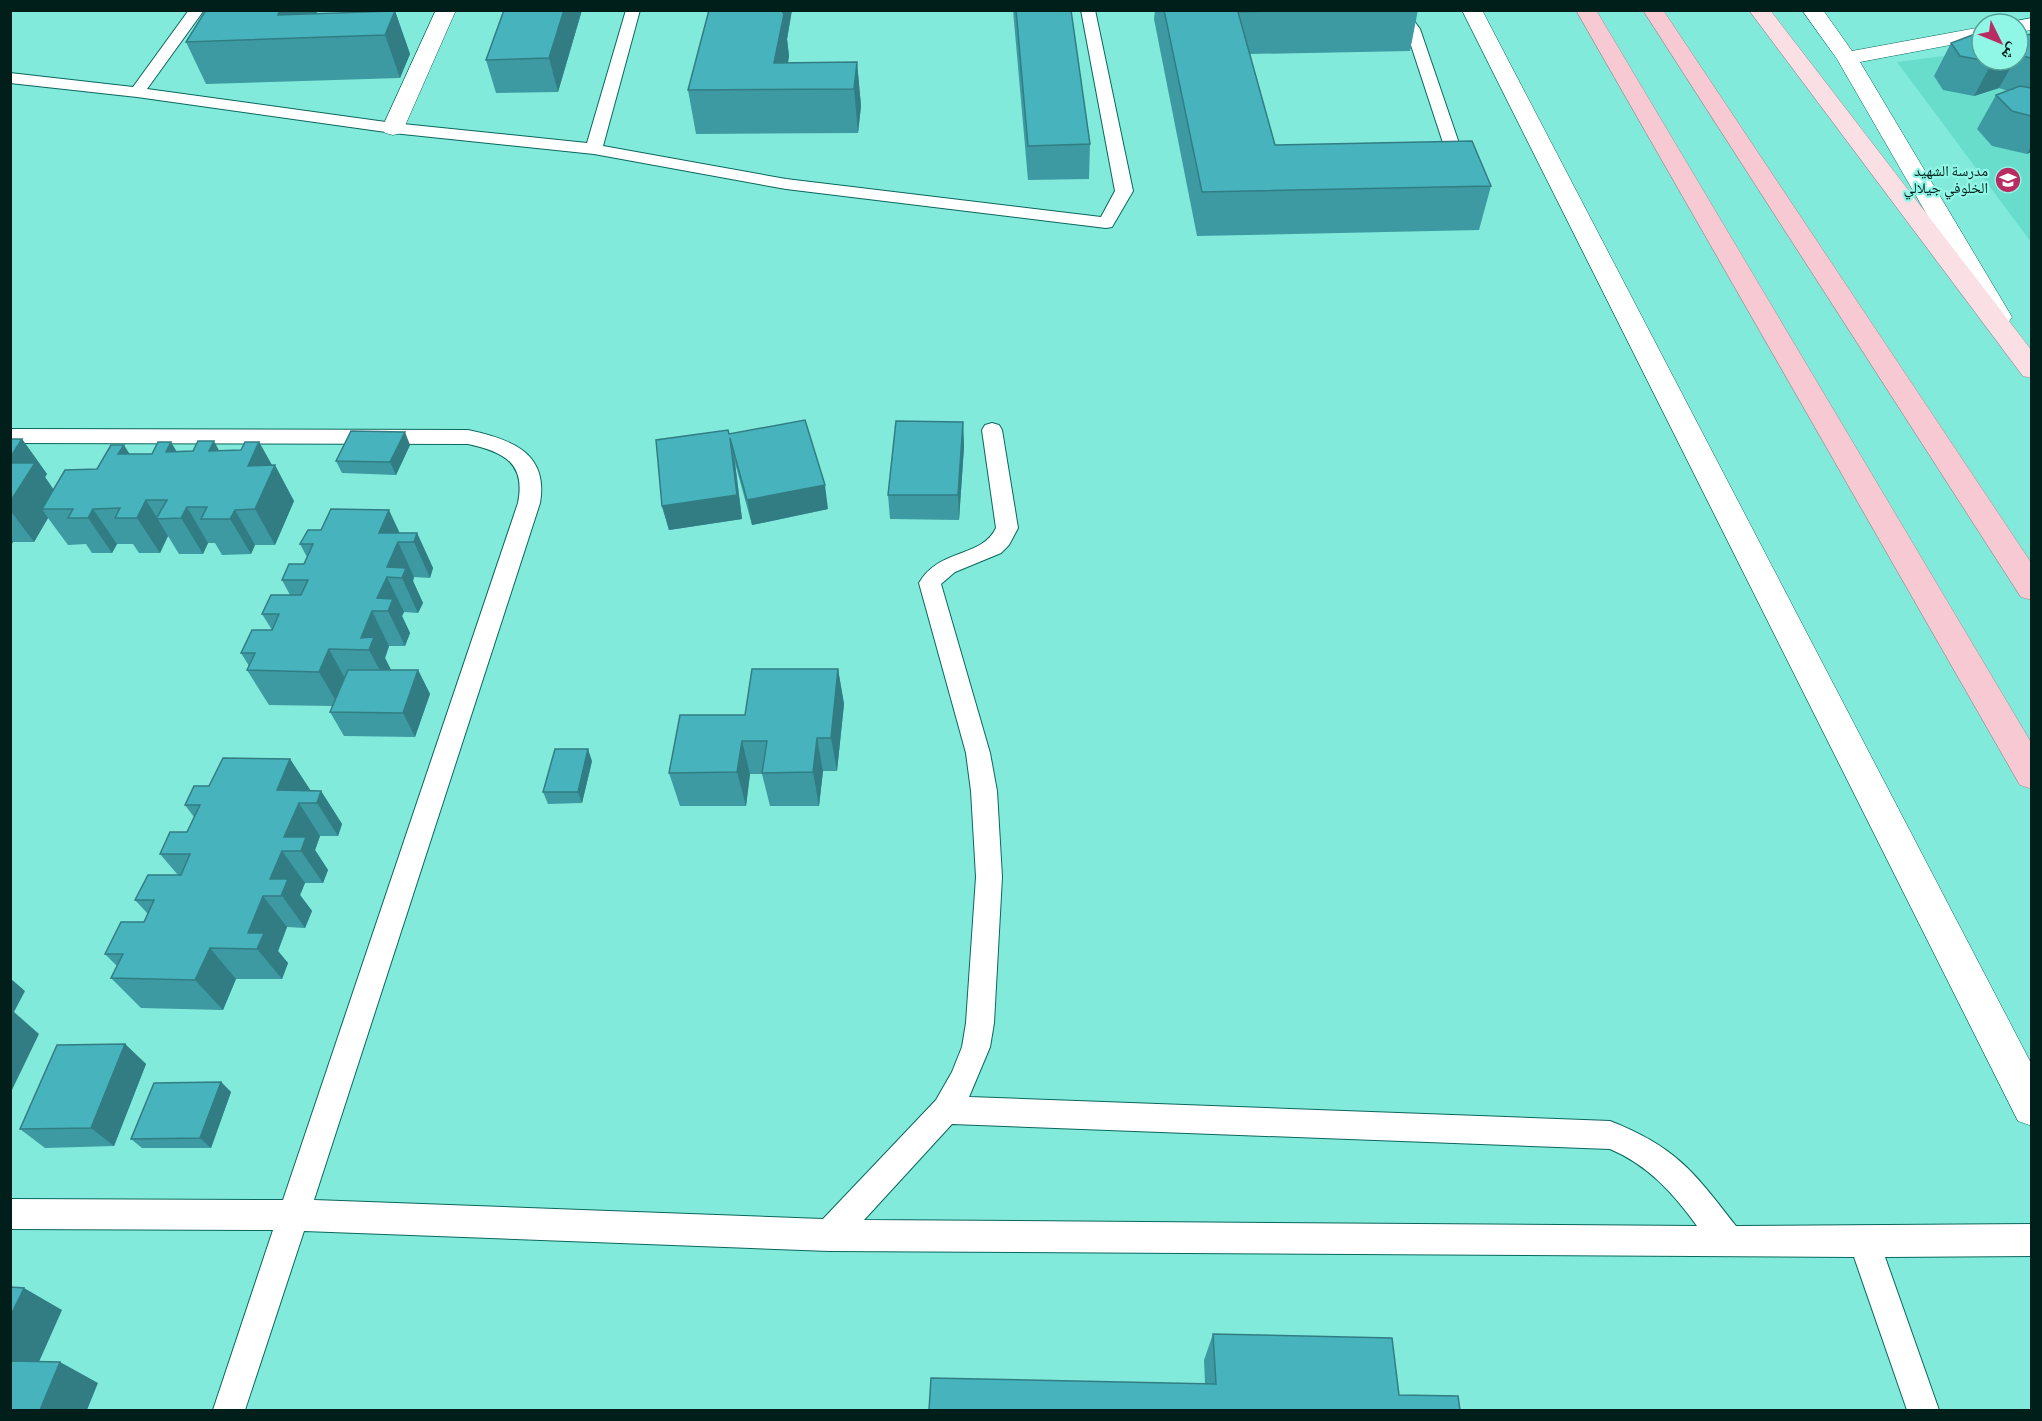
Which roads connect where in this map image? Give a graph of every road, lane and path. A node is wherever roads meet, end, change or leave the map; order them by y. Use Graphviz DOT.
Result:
graph roads {
  1 [pos="197,10"];
  2 [pos="446,10"];
  3 [pos="633,10"];
  4 [pos="1088,10"];
  5 [pos="1398,10"];
  6 [pos="1472,10"];
  7 [pos="1586,10"];
  8 [pos="1653,10"];
  9 [pos="1759,10"];
  10 [pos="1812,10"];
  11 [pos="1970,35"];
  12 [pos="1847,58"];
  13 [pos="10,78"];
  14 [pos="137,92"];
  15 [pos="393,128"];
  16 [pos="594,149"];
  17 [pos="1455,155"];
  18 [pos="2028,365"];
  19 [pos="992,430"];
  20 [pos="10,436"];
  21 [pos="2031,589"];
  22 [pos="2031,775"];
  23 [pos="2031,1107"];
  24 [pos="946,1110"];
  25 [pos="10,1214"];
  26 [pos="293,1215"];
  27 [pos="829,1235"];
  28 [pos="2031,1240"];
  29 [pos="1728,1241"];
  30 [pos="1864,1242"];
  31 [pos="229,1410"];
  32 [pos="1923,1410"];
  1 -- 14 [label="lane"];
  2 -- 15 [label="street"];
  3 -- 16 [label="lane"];
  4 -- 16 [label="lane"];
  5 -- 17 [label="lane"];
  6 -- 23 [label="street"];
  7 -- 22 [label="highway"];
  8 -- 21 [label="highway"];
  9 -- 18 [label="main road"];
  10 -- 12 [label="street"];
  11 -- 12 [label="street"];
  12 -- 18 [label="street"];
  13 -- 14 [label="lane"];
  14 -- 15 [label="lane"];
  15 -- 16 [label="lane"];
  19 -- 24 [label="lane"];
  20 -- 26 [label="lane"];
  24 -- 27 [label="lane"];
  24 -- 29 [label="lane"];
  25 -- 26 [label="lane"];
  26 -- 27 [label="lane"];
  26 -- 31 [label="lane"];
  27 -- 29 [label="lane"];
  28 -- 30 [label="lane"];
  29 -- 30 [label="lane"];
  30 -- 32 [label="lane"];
}
